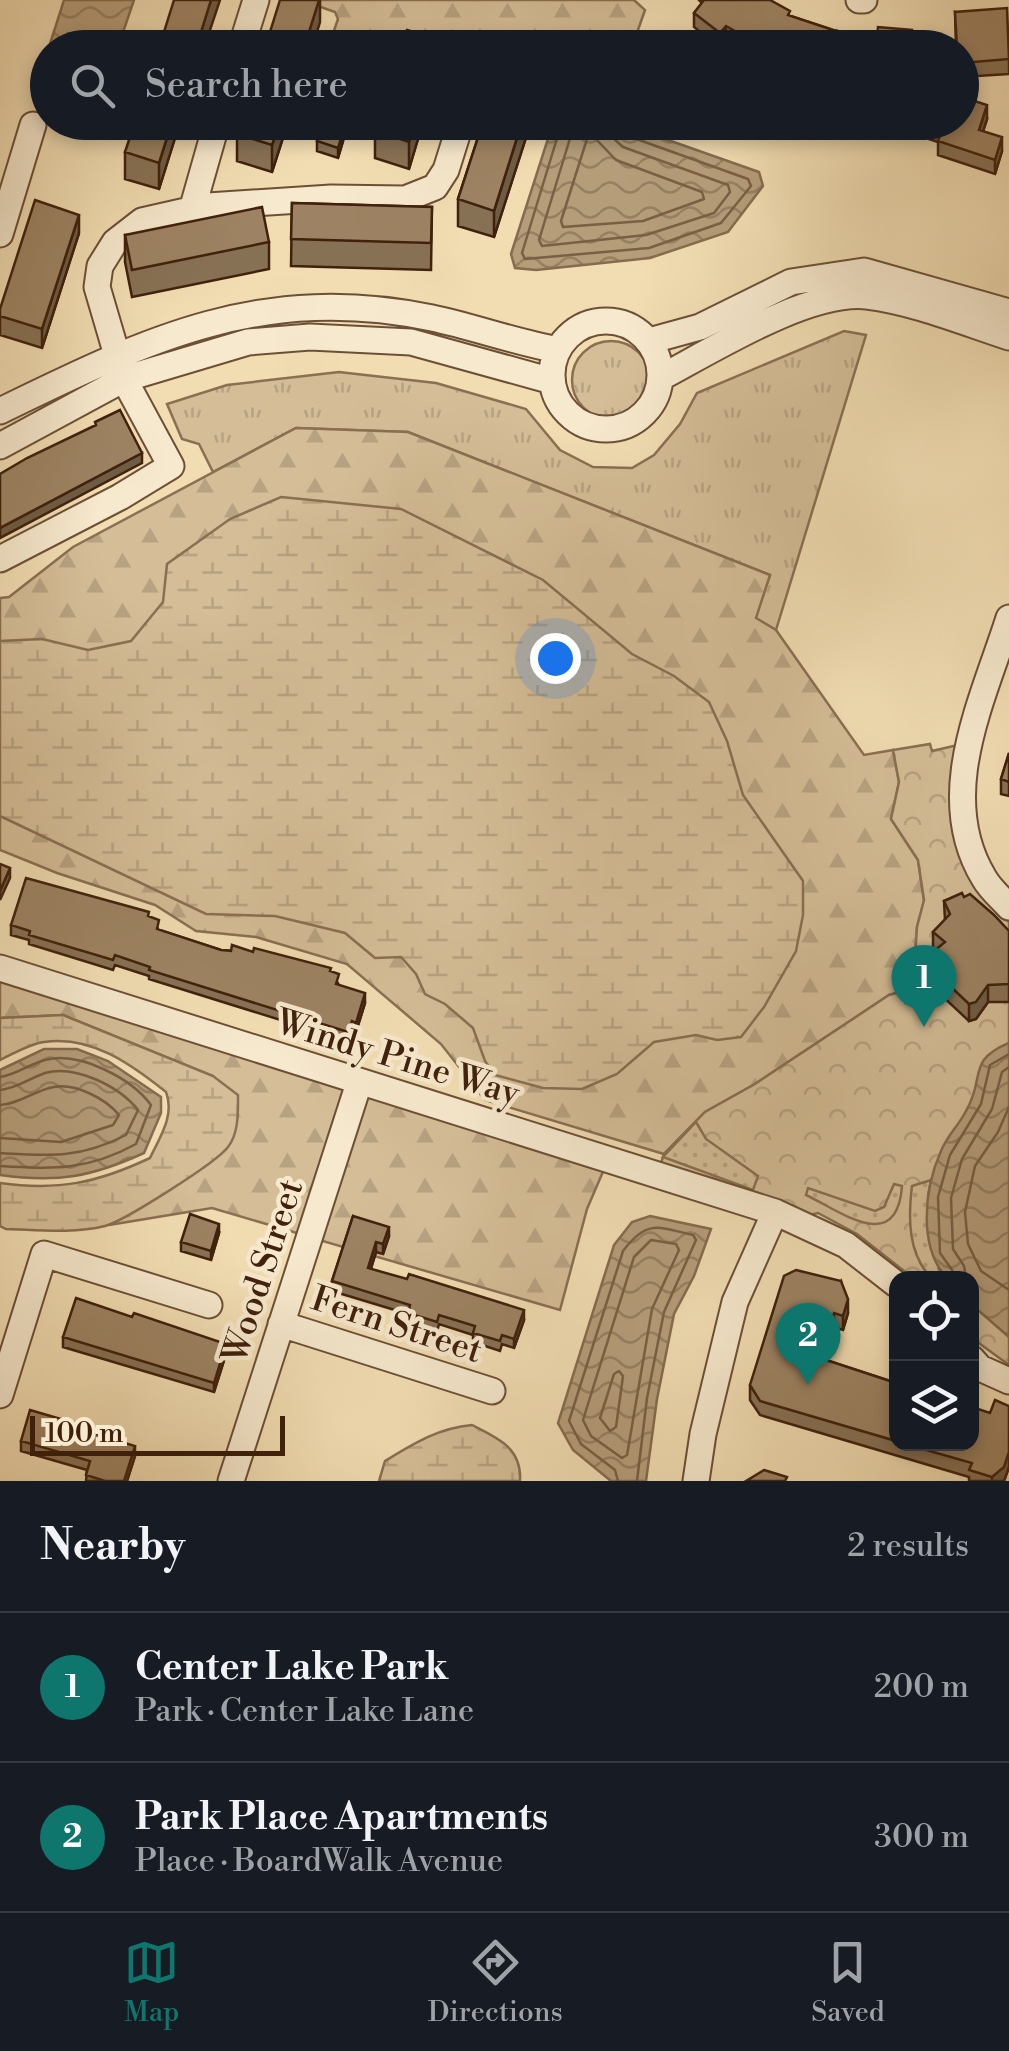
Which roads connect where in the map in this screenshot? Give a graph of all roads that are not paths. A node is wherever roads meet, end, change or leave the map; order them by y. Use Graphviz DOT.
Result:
graph roads {
  1 [pos="256,0"];
  2 [pos="246,30"];
  3 [pos="30,135"];
  4 [pos="211,140"];
  5 [pos="455,140"];
  6 [pos="192,210"];
  7 [pos="0,234"];
  8 [pos="1009,312"];
  9 [pos="1009,336"];
  10 [pos="650,342"];
  11 [pos="558,350"];
  12 [pos="120,367"];
  13 [pos="660,378"];
  14 [pos="552,381"];
  15 [pos="0,411"];
  16 [pos="0,446"];
  17 [pos="0,558"];
  18 [pos="1009,618"];
  19 [pos="1009,907"];
  20 [pos="0,968"];
  21 [pos="360,1082"];
  22 [pos="774,1212"];
  23 [pos="889,1279"];
  24 [pos="209,1305"];
  25 [pos="282,1324"];
  26 [pos="974,1361"];
  27 [pos="1009,1381"];
  28 [pos="492,1391"];
  29 [pos="0,1395"];
  30 [pos="231,1481"];
  31 [pos="696,1481"];
  1 -- 2 [label="street"];
  3 -- 7 [label="street"];
  4 -- 6 [label="street"];
  5 -- 6 [label="street"];
  6 -- 12 [label="street"];
  8 -- 10 [label="street"];
  9 -- 13 [label="street"];
  10 -- 11 [label="street"];
  10 -- 13 [label="street"];
  11 -- 12 [label="street"];
  11 -- 14 [label="street"];
  12 -- 14 [label="street"];
  12 -- 15 [label="street"];
  12 -- 16 [label="street"];
  12 -- 17 [label="street"];
  13 -- 14 [label="street"];
  18 -- 19 [label="street"];
  20 -- 21 [label="street, Windy Pine Way"];
  21 -- 22 [label="street, Windy Pine Way"];
  21 -- 25 [label="street, Wood Street"];
  22 -- 23 [label="street, Windy Pine Way"];
  22 -- 31 [label="street"];
  24 -- 29 [label="street"];
  25 -- 28 [label="street, Fern Street"];
  25 -- 30 [label="street, Wood Street"];
  26 -- 27 [label="street"];
}
